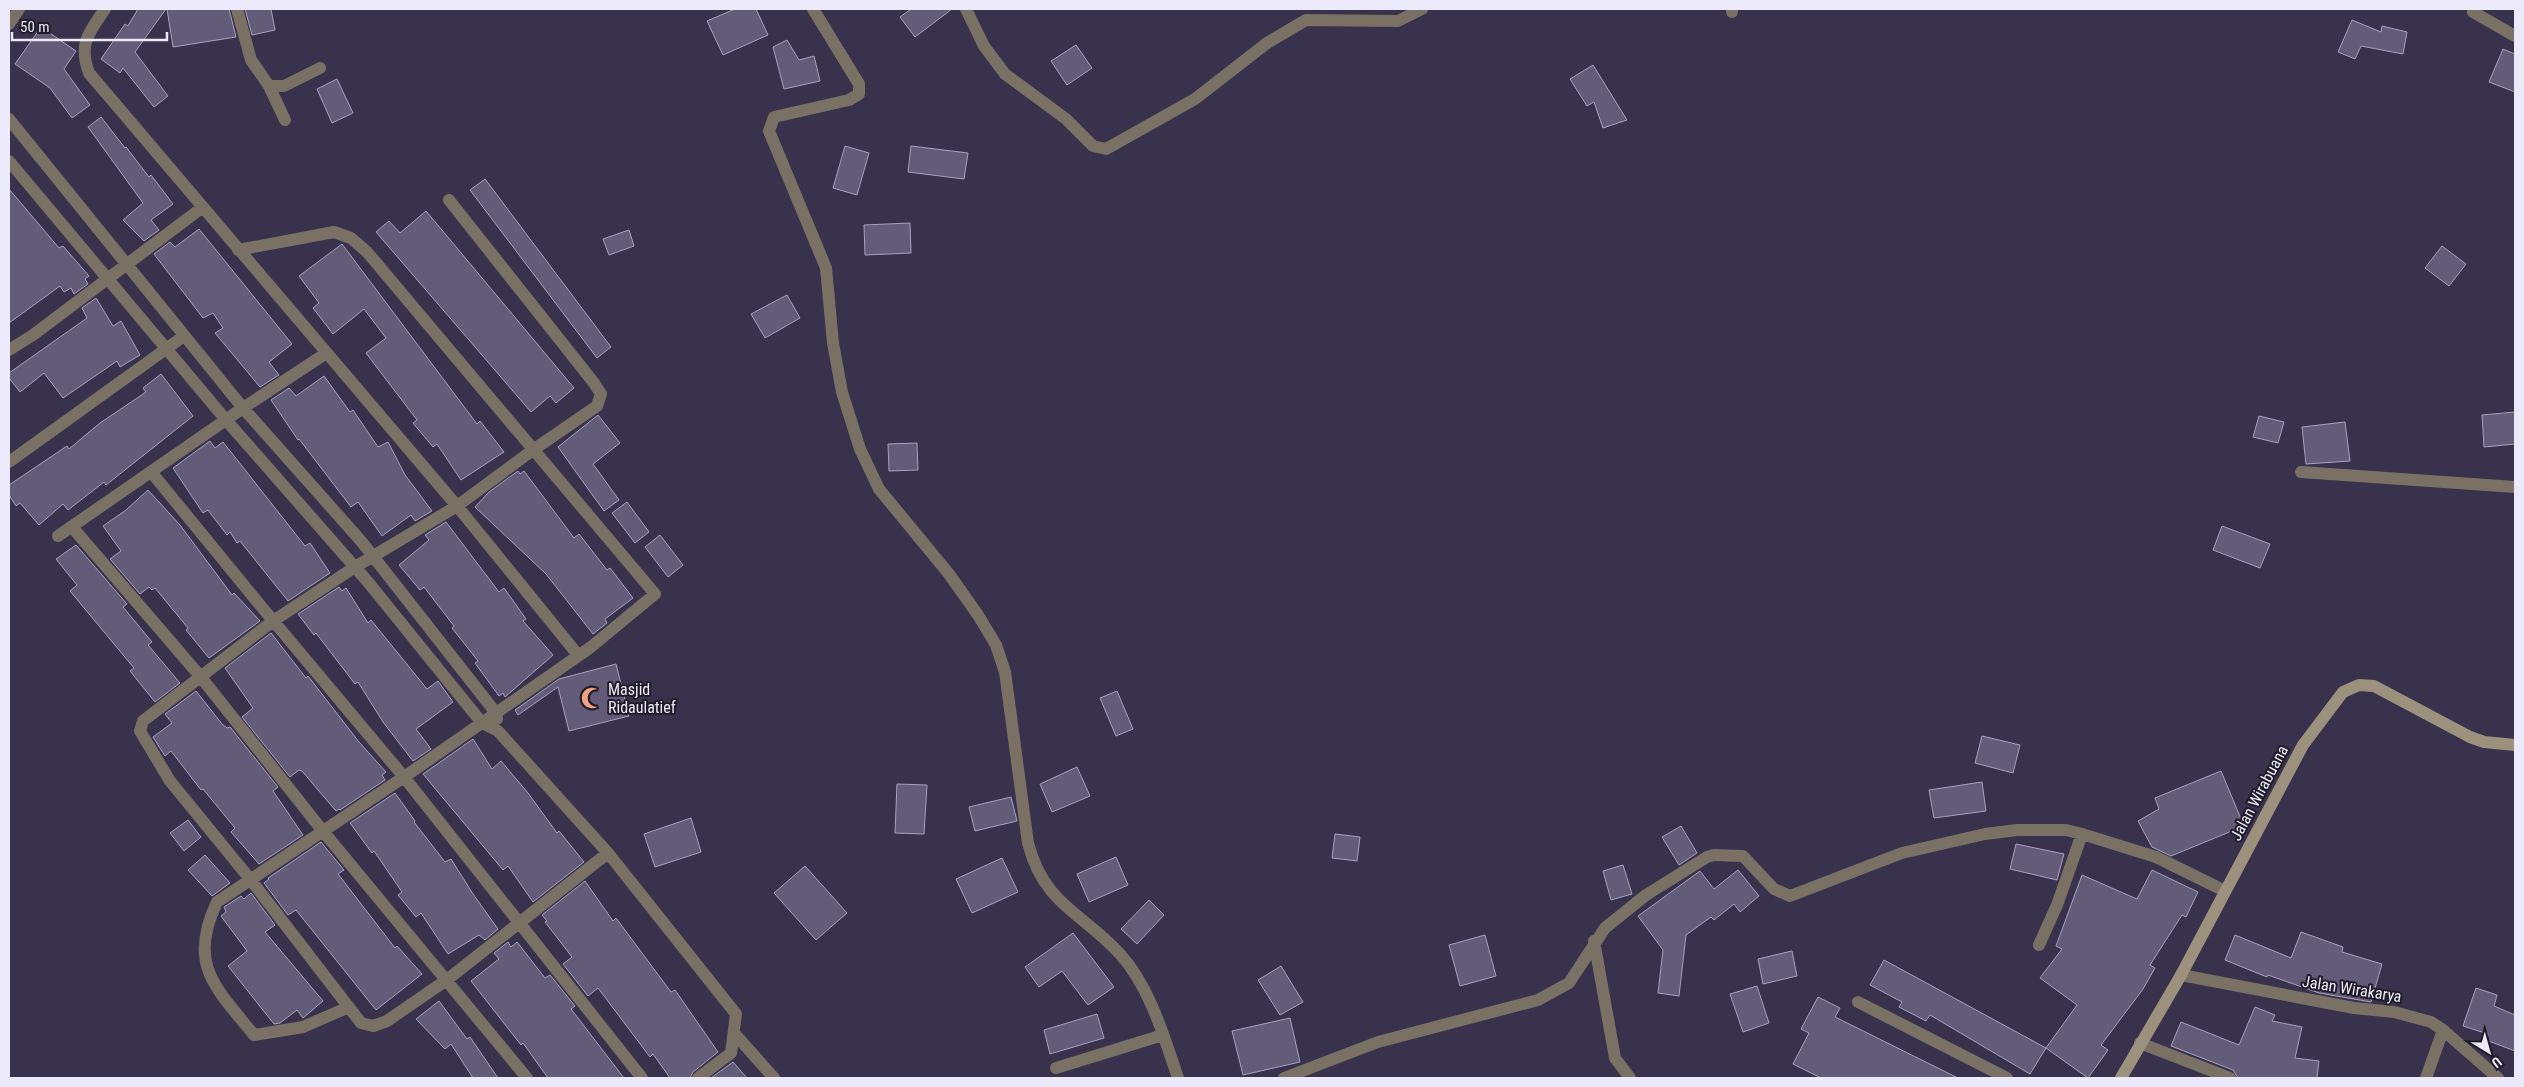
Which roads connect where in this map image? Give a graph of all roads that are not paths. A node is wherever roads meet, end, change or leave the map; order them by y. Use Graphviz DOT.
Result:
graph roads {
  1 [pos="19,9"];
  2 [pos="105,9"];
  3 [pos="237,9"];
  4 [pos="813,9"];
  5 [pos="966,9"];
  6 [pos="1422,9"];
  7 [pos="2473,12"];
  8 [pos="9,24"];
  9 [pos="2515,36"];
  10 [pos="320,68"];
  11 [pos="269,86"];
  12 [pos="9,119"];
  13 [pos="285,120"];
  14 [pos="9,161"];
  15 [pos="449,200"];
  16 [pos="203,207"];
  17 [pos="238,250"];
  18 [pos="128,264"];
  19 [pos="108,279"];
  20 [pos="184,336"];
  21 [pos="166,348"];
  22 [pos="9,350"];
  23 [pos="325,354"];
  24 [pos="243,408"];
  25 [pos="226,420"];
  26 [pos="532,450"];
  27 [pos="9,462"];
  28 [pos="2301,472"];
  29 [pos="152,473"];
  30 [pos="2515,487"];
  31 [pos="456,506"];
  32 [pos="72,527"];
  33 [pos="58,536"];
  34 [pos="371,556"];
  35 [pos="354,567"];
  36 [pos="273,621"];
  37 [pos="578,655"];
  38 [pos="200,676"];
  39 [pos="496,713"];
  40 [pos="482,723"];
  41 [pos="498,730"];
  42 [pos="2515,745"];
  43 [pos="404,777"];
  44 [pos="322,830"];
  45 [pos="2082,834"];
  46 [pos="608,853"];
  47 [pos="250,879"];
  48 [pos="2225,891"];
  49 [pos="519,923"];
  50 [pos="1594,942"];
  51 [pos="2039,945"];
  52 [pos="2181,975"];
  53 [pos="448,979"];
  54 [pos="1858,1002"];
  55 [pos="348,1007"];
  56 [pos="2444,1030"];
  57 [pos="734,1034"];
  58 [pos="1163,1036"];
  59 [pos="2140,1043"];
  60 [pos="1056,1068"];
  61 [pos="527,1078"];
  62 [pos="642,1078"];
  63 [pos="698,1078"];
  64 [pos="774,1078"];
  65 [pos="1178,1078"];
  66 [pos="1284,1078"];
  67 [pos="1630,1078"];
  68 [pos="2007,1078"];
  69 [pos="2121,1078"];
  70 [pos="2230,1078"];
  71 [pos="2426,1078"];
  72 [pos="2498,1078"];
  1 -- 8 [label="street"];
  2 -- 16 [label="street"];
  3 -- 11 [label="street"];
  4 -- 58 [label="street"];
  5 -- 6 [label="street"];
  7 -- 9 [label="street"];
  10 -- 11 [label="street"];
  11 -- 13 [label="street"];
  12 -- 18 [label="street"];
  14 -- 19 [label="street"];
  15 -- 26 [label="street"];
  16 -- 17 [label="street"];
  16 -- 18 [label="street"];
  17 -- 23 [label="street"];
  17 -- 26 [label="street"];
  18 -- 19 [label="street"];
  18 -- 20 [label="street"];
  19 -- 21 [label="street"];
  19 -- 22 [label="street"];
  20 -- 21 [label="street"];
  20 -- 24 [label="street"];
  21 -- 25 [label="street"];
  21 -- 27 [label="street"];
  23 -- 24 [label="street"];
  23 -- 31 [label="street"];
  24 -- 25 [label="street"];
  24 -- 34 [label="street"];
  25 -- 29 [label="street"];
  25 -- 35 [label="street"];
  26 -- 31 [label="street"];
  26 -- 37 [label="street"];
  28 -- 30 [label="street"];
  29 -- 32 [label="street"];
  29 -- 36 [label="street"];
  31 -- 34 [label="street"];
  31 -- 37 [label="street"];
  32 -- 33 [label="street"];
  32 -- 38 [label="street"];
  34 -- 35 [label="street"];
  34 -- 39 [label="street"];
  35 -- 36 [label="street"];
  35 -- 40 [label="street"];
  36 -- 38 [label="street"];
  36 -- 43 [label="street"];
  37 -- 39 [label="street"];
  38 -- 44 [label="street"];
  38 -- 47 [label="street"];
  39 -- 40 [label="street"];
  39 -- 41 [label="street"];
  40 -- 41 [label="street"];
  40 -- 43 [label="street"];
  41 -- 46 [label="street"];
  42 -- 48 [label="street, Jalan Wirabuana"];
  43 -- 44 [label="street"];
  43 -- 49 [label="street"];
  44 -- 47 [label="street"];
  44 -- 53 [label="street"];
  45 -- 48 [label="street"];
  45 -- 50 [label="street"];
  45 -- 51 [label="street"];
  46 -- 49 [label="street"];
  46 -- 57 [label="street"];
  47 -- 55 [label="street"];
  47 -- 55 [label="street"];
  48 -- 52 [label="street, Jalan Wirabuana"];
  49 -- 53 [label="street"];
  49 -- 62 [label="street"];
  50 -- 66 [label="street"];
  50 -- 67 [label="street"];
  52 -- 56 [label="street, Jalan Wirakarya"];
  52 -- 59 [label="street, Jalan Wirabuana"];
  53 -- 55 [label="street"];
  53 -- 61 [label="street"];
  54 -- 68 [label="street"];
  56 -- 71 [label="street"];
  56 -- 72 [label="street, Jalan Wirakarya"];
  57 -- 63 [label="street"];
  57 -- 64 [label="street"];
  58 -- 60 [label="street"];
  58 -- 65 [label="street"];
  59 -- 69 [label="street, Jalan Wirabuana"];
  59 -- 70 [label="street"];
}
